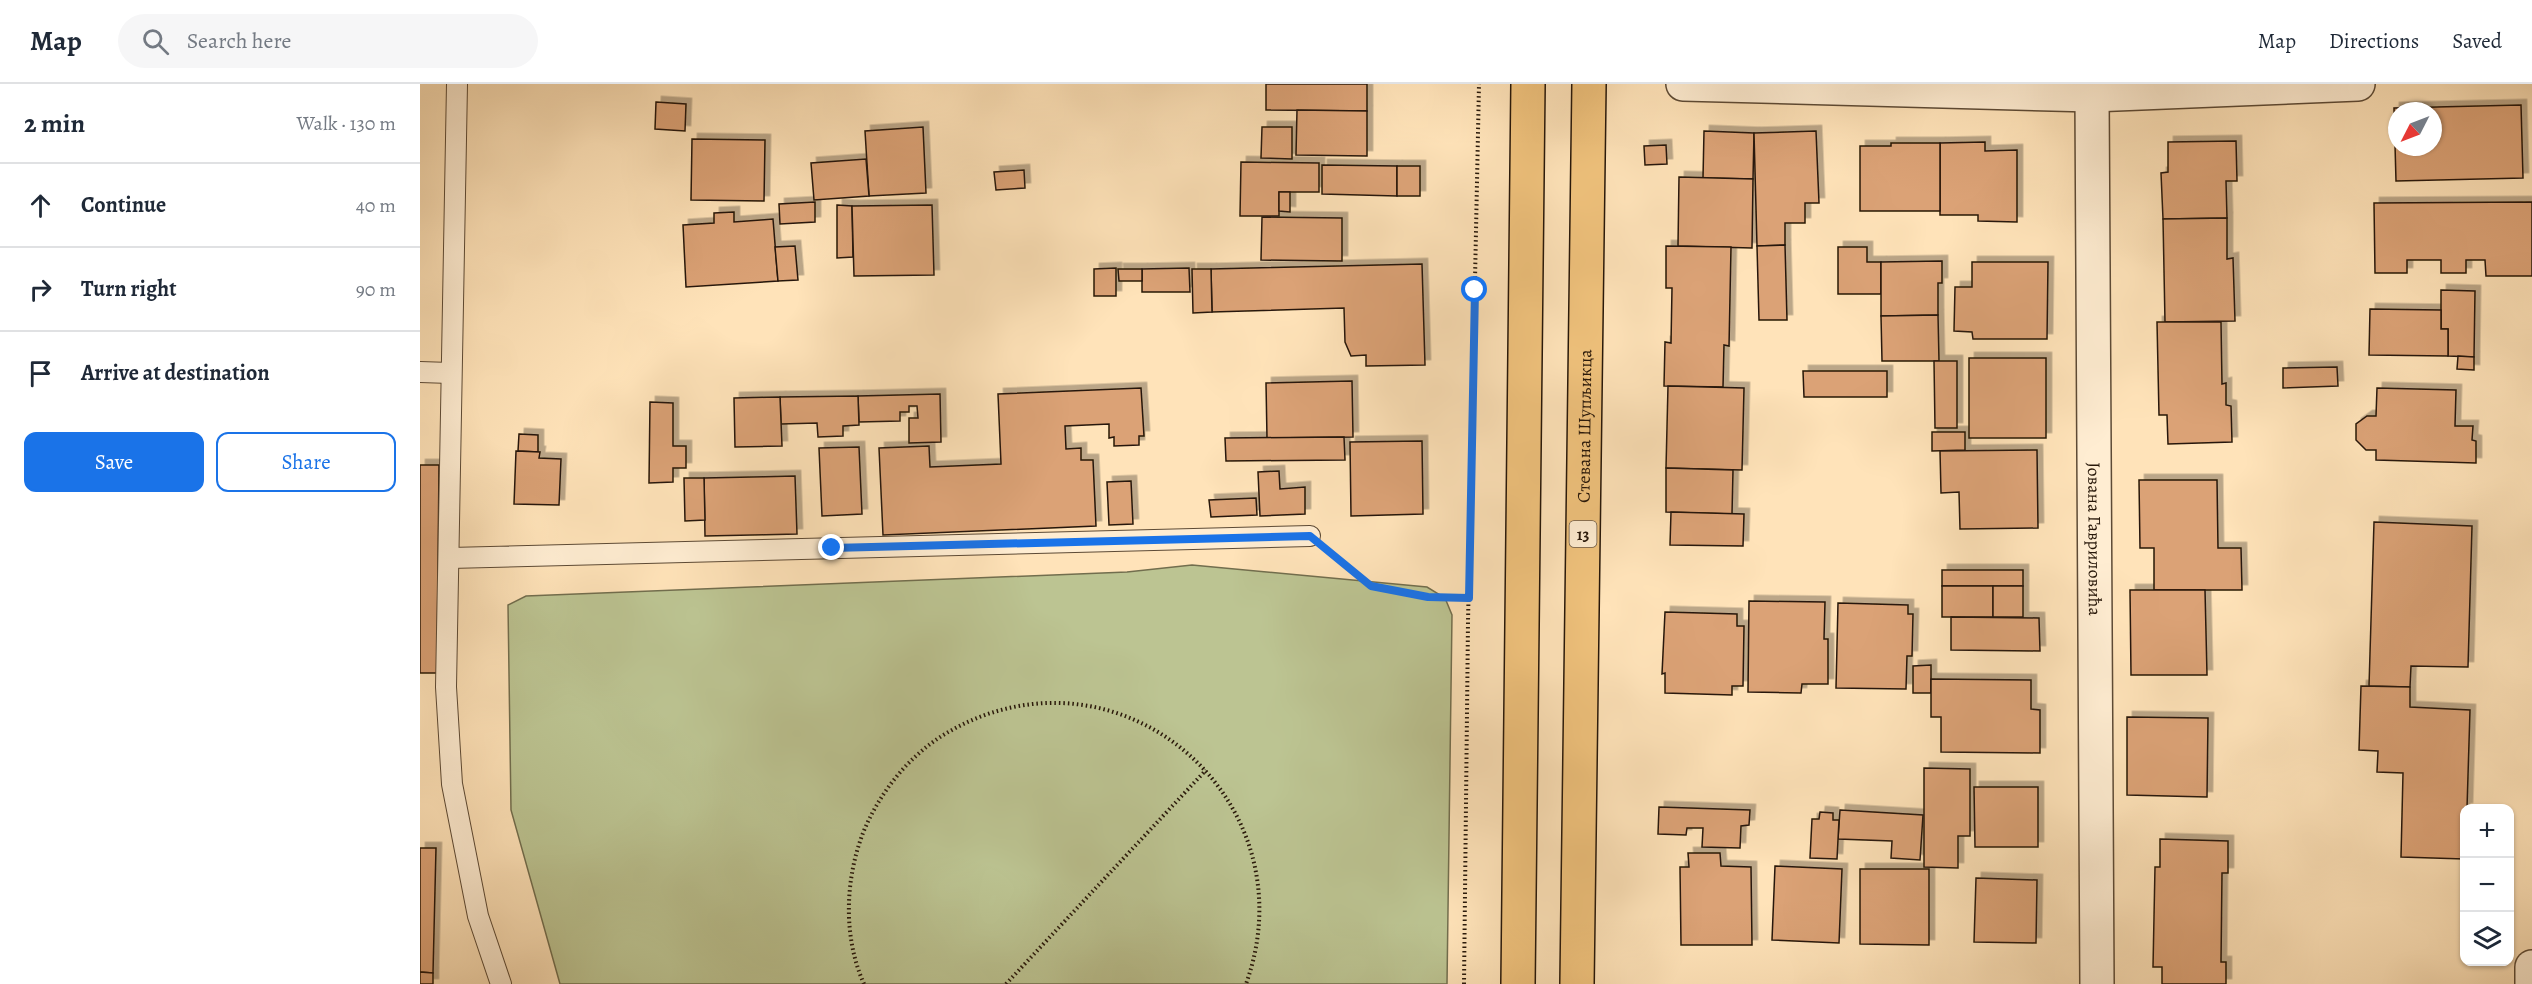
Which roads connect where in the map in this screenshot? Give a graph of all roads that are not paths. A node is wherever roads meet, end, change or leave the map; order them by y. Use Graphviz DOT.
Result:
graph roads {
  1 [pos="457,84"];
  2 [pos="1528,84"];
  3 [pos="1589,84"];
  4 [pos="1683,84"];
  5 [pos="2358,84"];
  6 [pos="2092,95"];
  7 [pos="420,372"];
  8 [pos="450,374"];
  9 [pos="1310,536"];
  10 [pos="450,558"];
  11 [pos="2532,967"];
  12 [pos="501,984"];
  13 [pos="1518,984"];
  14 [pos="1577,984"];
  15 [pos="2097,984"];
  16 [pos="2532,984"];
  1 -- 8 [label="lane"];
  2 -- 13 [label="main road"];
  3 -- 14 [label="main road, Стевана Шупљикца / 13"];
  4 -- 6 [label="street"];
  5 -- 6 [label="street"];
  6 -- 15 [label="street, Јована Гавриловића"];
  7 -- 8 [label="lane"];
  8 -- 10 [label="lane"];
  9 -- 10 [label="lane"];
  10 -- 12 [label="lane"];
  11 -- 16 [label="street"];
}
